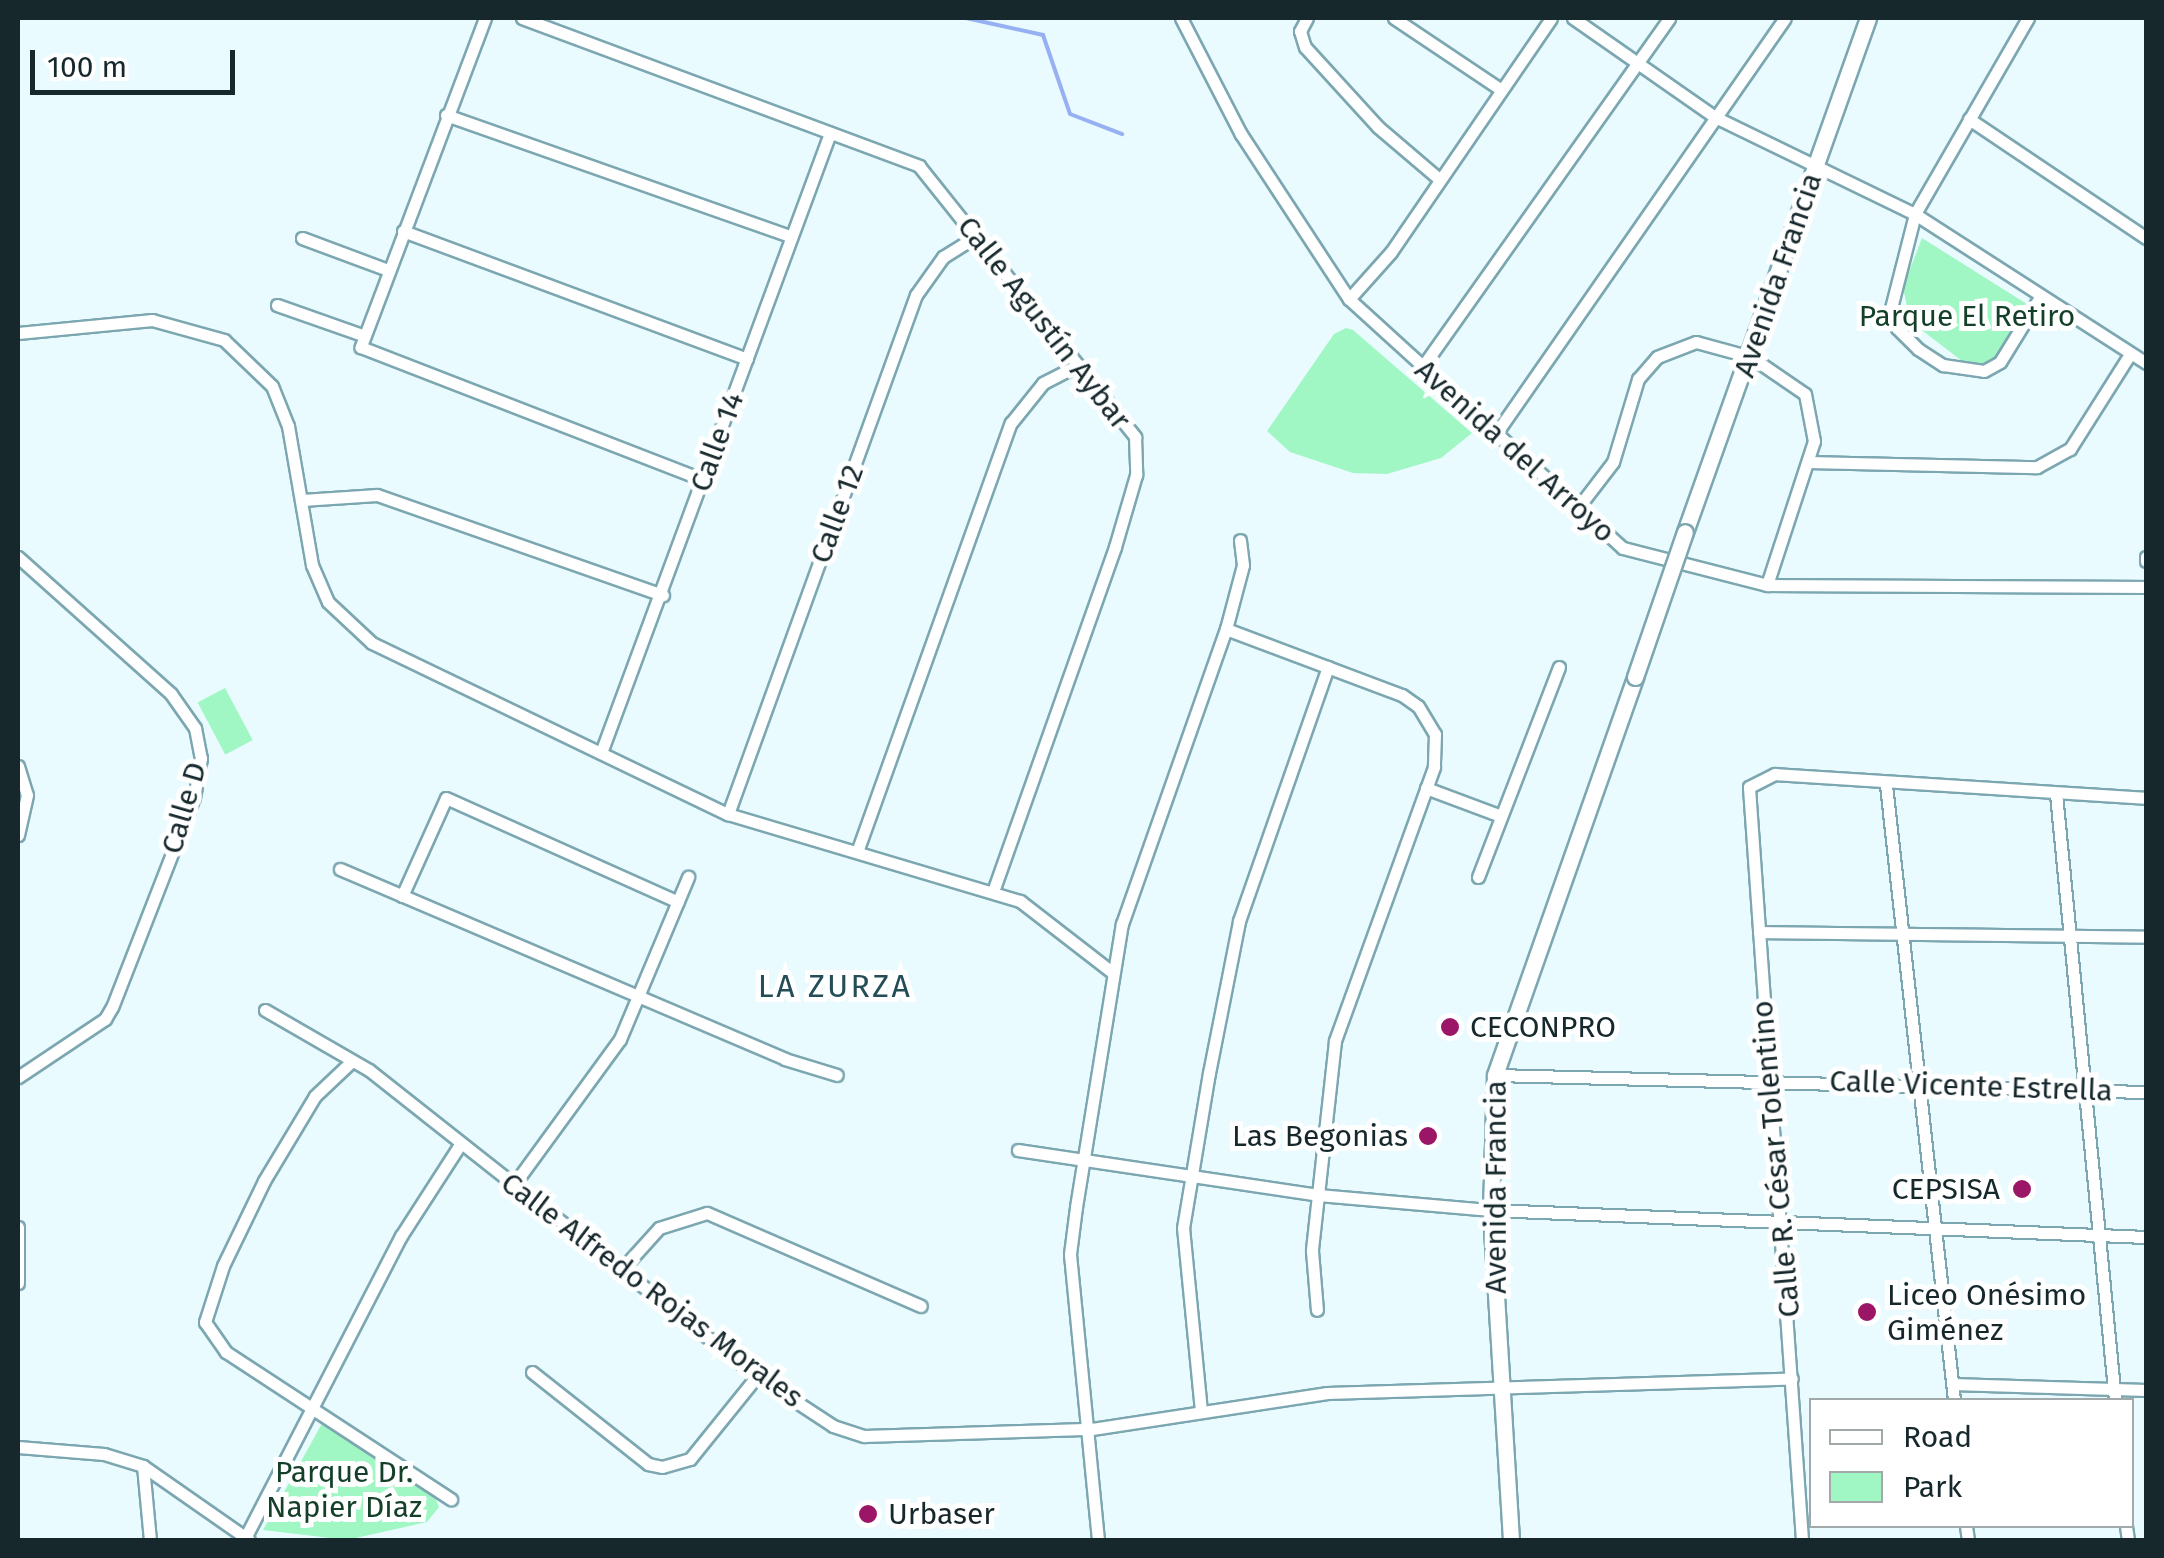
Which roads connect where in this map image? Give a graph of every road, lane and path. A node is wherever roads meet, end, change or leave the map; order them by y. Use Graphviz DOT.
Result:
graph roads {
  1 [pos="484,18"];
  2 [pos="522,18"];
  3 [pos="1181,18"];
  4 [pos="1307,18"];
  5 [pos="1394,18"];
  6 [pos="1551,18"];
  7 [pos="1572,18"];
  8 [pos="1669,18"];
  9 [pos="1786,18"];
  10 [pos="1868,18"];
  11 [pos="2028,18"];
  12 [pos="1637,63"];
  13 [pos="1500,89"];
  14 [pos="446,115"];
  15 [pos="1715,118"];
  16 [pos="1969,119"];
  17 [pos="830,133"];
  18 [pos="1815,169"];
  19 [pos="1439,179"];
  20 [pos="1914,214"];
  21 [pos="404,232"];
  22 [pos="789,236"];
  23 [pos="977,236"];
  24 [pos="302,238"];
  25 [pos="2146,238"];
  26 [pos="388,270"];
  27 [pos="2040,297"];
  28 [pos="1350,300"];
  29 [pos="277,304"];
  30 [pos="18,333"];
  31 [pos="361,341"];
  32 [pos="2130,354"];
  33 [pos="1750,357"];
  34 [pos="748,359"];
  35 [pos="2146,364"];
  36 [pos="1076,366"];
  37 [pos="1424,366"];
  38 [pos="1497,432"];
  39 [pos="1808,462"];
  40 [pos="702,479"];
  41 [pos="302,500"];
  42 [pos="1580,505"];
  43 [pos="1240,540"];
  44 [pos="18,557"];
  45 [pos="1766,585"];
  46 [pos="2146,587"];
  47 [pos="662,595"];
  48 [pos="1226,629"];
  49 [pos="1328,667"];
  50 [pos="1559,667"];
  51 [pos="602,750"];
  52 [pos="18,766"];
  53 [pos="1886,784"];
  54 [pos="1426,788"];
  55 [pos="2056,794"];
  56 [pos="2146,798"];
  57 [pos="728,814"];
  58 [pos="1501,816"];
  59 [pos="18,835"];
  60 [pos="857,852"];
  61 [pos="340,870"];
  62 [pos="688,877"];
  63 [pos="1478,877"];
  64 [pos="992,892"];
  65 [pos="402,896"];
  66 [pos="678,902"];
  67 [pos="1758,932"];
  68 [pos="1903,934"];
  69 [pos="2068,936"];
  70 [pos="2146,937"];
  71 [pos="1112,972"];
  72 [pos="638,996"];
  73 [pos="264,1010"];
  74 [pos="352,1061"];
  75 [pos="1494,1075"];
  76 [pos="837,1076"];
  77 [pos="18,1078"];
  78 [pos="1768,1079"];
  79 [pos="1919,1084"];
  80 [pos="2084,1089"];
  81 [pos="2146,1092"];
  82 [pos="458,1146"];
  83 [pos="1018,1150"];
  84 [pos="1083,1160"];
  85 [pos="1192,1175"];
  86 [pos="515,1183"];
  87 [pos="1318,1195"];
  88 [pos="1491,1210"];
  89 [pos="1780,1222"];
  90 [pos="18,1227"];
  91 [pos="1936,1228"];
  92 [pos="2099,1235"];
  93 [pos="2146,1237"];
  94 [pos="623,1268"];
  95 [pos="18,1283"];
  96 [pos="921,1306"];
  97 [pos="1317,1310"];
  98 [pos="532,1372"];
  99 [pos="757,1376"];
  100 [pos="1792,1378"];
  101 [pos="1952,1384"];
  102 [pos="1500,1388"];
  103 [pos="2146,1390"];
  104 [pos="2115,1395"];
  105 [pos="1954,1398"];
  106 [pos="316,1407"];
  107 [pos="1201,1410"];
  108 [pos="1092,1428"];
  109 [pos="18,1446"];
  110 [pos="143,1466"];
  111 [pos="451,1498"];
  112 [pos="150,1540"];
  113 [pos="247,1540"];
  114 [pos="1098,1540"];
  115 [pos="1511,1540"];
  116 [pos="1802,1540"];
  1 -- 14 [label="street"];
  2 -- 17 [label="street, Calle Agustín Aybar"];
  3 -- 28 [label="street, Avenida del Arroyo"];
  4 -- 19 [label="street"];
  5 -- 13 [label="street"];
  6 -- 13 [label="street"];
  7 -- 12 [label="street"];
  8 -- 12 [label="street"];
  9 -- 15 [label="street"];
  10 -- 18 [label="main road, Avenida Francia"];
  11 -- 16 [label="street"];
  12 -- 15 [label="street"];
  12 -- 37 [label="street"];
  13 -- 19 [label="street"];
  14 -- 21 [label="street"];
  14 -- 22 [label="street"];
  15 -- 18 [label="street"];
  15 -- 38 [label="street"];
  16 -- 20 [label="street"];
  16 -- 25 [label="street"];
  17 -- 22 [label="street, Calle 14"];
  17 -- 23 [label="street, Calle Agustín Aybar"];
  18 -- 20 [label="street"];
  18 -- 33 [label="main road, Avenida Francia"];
  19 -- 28 [label="street"];
  20 -- 27 [label="street"];
  20 -- 27 [label="street"];
  21 -- 26 [label="street"];
  21 -- 34 [label="street"];
  22 -- 34 [label="street, Calle 14"];
  23 -- 36 [label="street, Calle Agustín Aybar"];
  23 -- 57 [label="street, Calle 12"];
  24 -- 26 [label="street"];
  26 -- 31 [label="street"];
  27 -- 32 [label="street"];
  28 -- 37 [label="street, Avenida del Arroyo"];
  29 -- 31 [label="street"];
  30 -- 41 [label="street"];
  31 -- 40 [label="street"];
  32 -- 35 [label="street"];
  32 -- 39 [label="street"];
  33 -- 39 [label="street"];
  33 -- 42 [label="street"];
  33 -- 75 [label="main road, Avenida Francia, bridge"];
  34 -- 40 [label="street, Calle 14"];
  36 -- 60 [label="street"];
  36 -- 64 [label="street, Calle Agustín Aybar"];
  37 -- 38 [label="street, Avenida del Arroyo"];
  38 -- 42 [label="street, Avenida del Arroyo"];
  39 -- 45 [label="street"];
  40 -- 47 [label="street, Calle 14"];
  41 -- 47 [label="street"];
  41 -- 51 [label="street"];
  42 -- 45 [label="street, Avenida del Arroyo"];
  43 -- 48 [label="street"];
  44 -- 77 [label="street, Calle D"];
  45 -- 46 [label="street, Avenida del Arroyo"];
  47 -- 51 [label="street, Calle 14"];
  48 -- 49 [label="street"];
  48 -- 71 [label="street"];
  49 -- 54 [label="street"];
  49 -- 85 [label="street"];
  50 -- 58 [label="street"];
  51 -- 57 [label="street"];
  52 -- 59 [label="street"];
  53 -- 55 [label="street"];
  53 -- 67 [label="street, Calle R. César Tolentino"];
  53 -- 68 [label="street"];
  54 -- 58 [label="street"];
  54 -- 87 [label="street"];
  55 -- 56 [label="street"];
  55 -- 69 [label="street"];
  57 -- 60 [label="street"];
  58 -- 63 [label="street"];
  60 -- 64 [label="street"];
  61 -- 65 [label="street"];
  62 -- 66 [label="street"];
  64 -- 71 [label="street"];
  65 -- 66 [label="street"];
  65 -- 72 [label="street"];
  66 -- 72 [label="street"];
  67 -- 68 [label="street"];
  67 -- 78 [label="street, Calle R. César Tolentino"];
  68 -- 69 [label="street"];
  68 -- 79 [label="street"];
  69 -- 70 [label="street"];
  69 -- 80 [label="street"];
  71 -- 84 [label="street"];
  72 -- 76 [label="street"];
  72 -- 86 [label="street"];
  73 -- 74 [label="street, Calle Alfredo Rojas Morales"];
  74 -- 82 [label="street, Calle Alfredo Rojas Morales"];
  74 -- 106 [label="street"];
  75 -- 78 [label="street, Calle Vicente Estrella"];
  75 -- 88 [label="main road, Avenida Francia"];
  78 -- 79 [label="street, Calle Vicente Estrella"];
  78 -- 89 [label="street, Calle R. César Tolentino"];
  79 -- 80 [label="street, Calle Vicente Estrella"];
  79 -- 91 [label="street"];
  80 -- 81 [label="street, Calle Vicente Estrella"];
  80 -- 92 [label="street"];
  82 -- 86 [label="street, Calle Alfredo Rojas Morales"];
  82 -- 106 [label="street"];
  83 -- 84 [label="street"];
  84 -- 85 [label="street"];
  84 -- 108 [label="street"];
  85 -- 87 [label="street"];
  85 -- 107 [label="street"];
  86 -- 94 [label="street, Calle Alfredo Rojas Morales"];
  87 -- 88 [label="street"];
  87 -- 97 [label="street"];
  88 -- 89 [label="street"];
  88 -- 102 [label="main road, Avenida Francia"];
  89 -- 91 [label="street"];
  89 -- 100 [label="street, Calle R. César Tolentino"];
  90 -- 95 [label="street"];
  91 -- 92 [label="street"];
  91 -- 101 [label="street"];
  92 -- 93 [label="street"];
  92 -- 104 [label="street"];
  94 -- 96 [label="street"];
  94 -- 99 [label="street, Calle Alfredo Rojas Morales"];
  98 -- 99 [label="street"];
  99 -- 108 [label="street, Calle Alfredo Rojas Morales"];
  100 -- 102 [label="street, Calle Alfredo Rojas Morales"];
  100 -- 116 [label="street, Calle R. César Tolentino"];
  101 -- 104 [label="street"];
  101 -- 105 [label="street"];
  102 -- 107 [label="street, Calle Alfredo Rojas Morales"];
  102 -- 115 [label="main road, Avenida Francia"];
  103 -- 104 [label="street"];
  106 -- 111 [label="street"];
  106 -- 113 [label="street"];
  107 -- 108 [label="street, Calle Alfredo Rojas Morales"];
  108 -- 114 [label="street"];
  109 -- 110 [label="street"];
  110 -- 112 [label="street"];
  110 -- 113 [label="street"];
}
